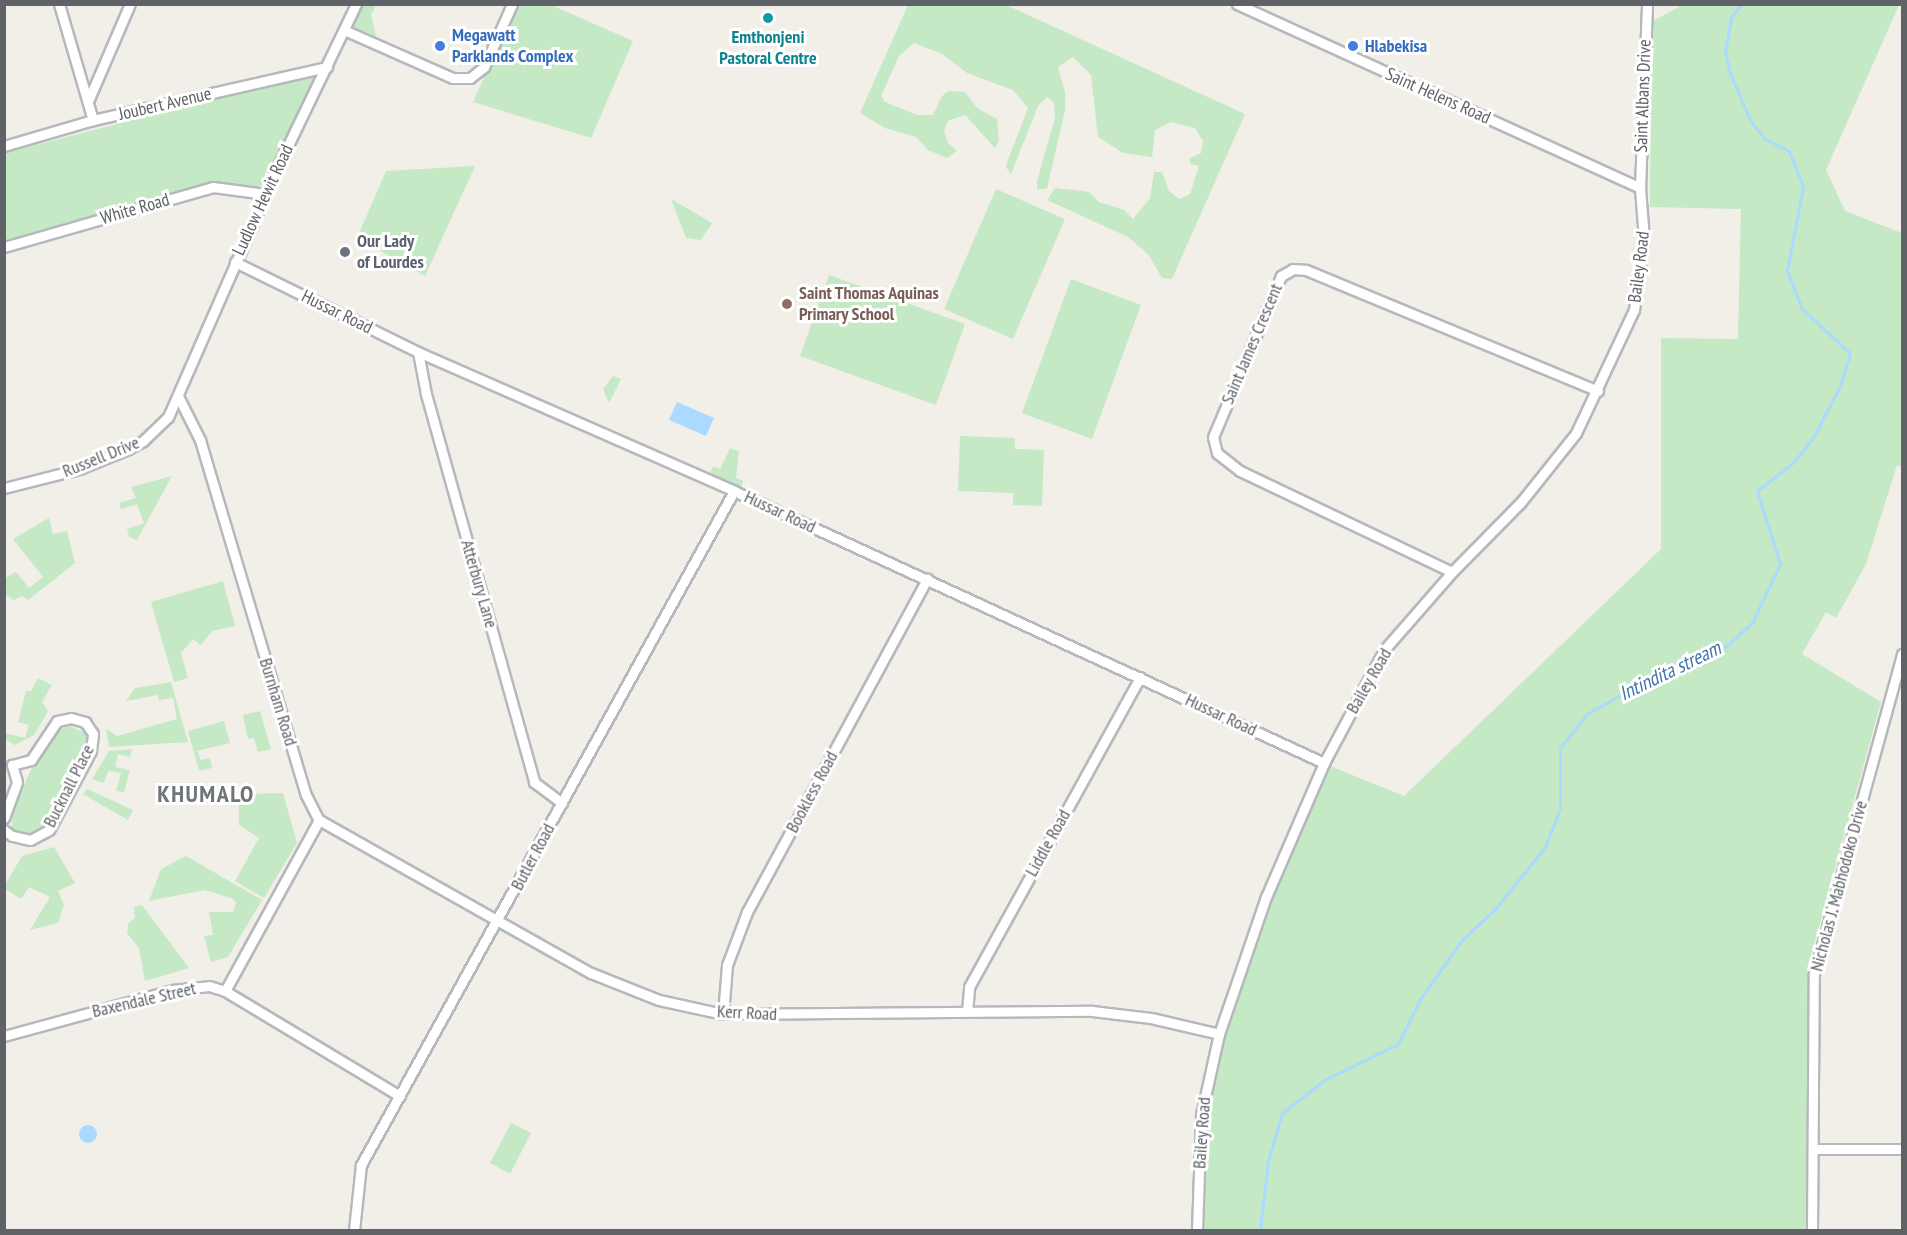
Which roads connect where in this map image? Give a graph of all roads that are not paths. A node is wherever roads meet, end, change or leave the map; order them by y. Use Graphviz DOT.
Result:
graph roads {
  1 [pos="59,4"];
  2 [pos="130,4"];
  3 [pos="356,4"];
  4 [pos="512,4"];
  5 [pos="1237,4"];
  6 [pos="1647,4"];
  7 [pos="344,30"];
  8 [pos="327,67"];
  9 [pos="89,99"];
  10 [pos="93,120"];
  11 [pos="4,146"];
  12 [pos="1640,188"];
  13 [pos="266,194"];
  14 [pos="4,247"];
  15 [pos="235,262"];
  16 [pos="418,352"];
  17 [pos="1598,391"];
  18 [pos="179,398"];
  19 [pos="4,488"];
  20 [pos="734,491"];
  21 [pos="1452,572"];
  22 [pos="927,579"];
  23 [pos="1902,654"];
  24 [pos="1140,677"];
  25 [pos="8,763"];
  26 [pos="1324,763"];
  27 [pos="562,803"];
  28 [pos="4,818"];
  29 [pos="319,820"];
  30 [pos="4,830"];
  31 [pos="499,921"];
  32 [pos="225,991"];
  33 [pos="967,1012"];
  34 [pos="723,1014"];
  35 [pos="1219,1034"];
  36 [pos="4,1036"];
  37 [pos="400,1096"];
  38 [pos="1815,1149"];
  39 [pos="1902,1149"];
  40 [pos="354,1230"];
  41 [pos="1197,1230"];
  42 [pos="1812,1230"];
  1 -- 9 [label="street"];
  2 -- 9 [label="street"];
  3 -- 7 [label="street, Ludlow Hewit Road"];
  4 -- 7 [label="street"];
  5 -- 12 [label="street, Saint Helens Road"];
  6 -- 12 [label="street, Saint Albans Drive"];
  7 -- 8 [label="street, Ludlow Hewit Road"];
  8 -- 10 [label="street, Joubert Avenue"];
  8 -- 13 [label="street, Ludlow Hewit Road"];
  9 -- 10 [label="street"];
  10 -- 11 [label="street, Joubert Avenue"];
  12 -- 17 [label="street, Bailey Road"];
  13 -- 14 [label="street, White Road"];
  13 -- 15 [label="street, Ludlow Hewit Road"];
  15 -- 16 [label="street, Hussar Road"];
  15 -- 18 [label="street, Ludlow Hewit Road"];
  16 -- 20 [label="street, Hussar Road"];
  16 -- 27 [label="street, Atterbury Lane"];
  17 -- 21 [label="street, Bailey Road"];
  17 -- 21 [label="street, Saint James Crescent"];
  18 -- 19 [label="street, Russell Drive"];
  18 -- 29 [label="street, Burnham Road"];
  20 -- 22 [label="street, Hussar Road"];
  20 -- 27 [label="street, Butler Road"];
  21 -- 26 [label="street, Bailey Road"];
  22 -- 24 [label="street, Hussar Road"];
  22 -- 34 [label="street, Bookless Road"];
  23 -- 38 [label="street, Nicholas J. Mabhodoko Drive"];
  24 -- 26 [label="street, Hussar Road"];
  24 -- 33 [label="street, Liddle Road"];
  25 -- 28 [label="street, Bucknall Place"];
  25 -- 30 [label="street, Bucknall Place"];
  26 -- 35 [label="street, Bailey Road"];
  27 -- 31 [label="street, Butler Road"];
  29 -- 31 [label="street, Kerr Road"];
  29 -- 32 [label="street"];
  31 -- 34 [label="street, Kerr Road"];
  31 -- 37 [label="street, Butler Road"];
  32 -- 36 [label="street, Baxendale Street"];
  32 -- 37 [label="street, Baxendale Street"];
  33 -- 34 [label="street, Kerr Road"];
  33 -- 35 [label="street, Kerr Road"];
  35 -- 41 [label="street, Bailey Road"];
  37 -- 40 [label="street, Butler Road"];
  38 -- 39 [label="street"];
  38 -- 42 [label="street, Nicholas J. Mabhodoko Drive"];
}
